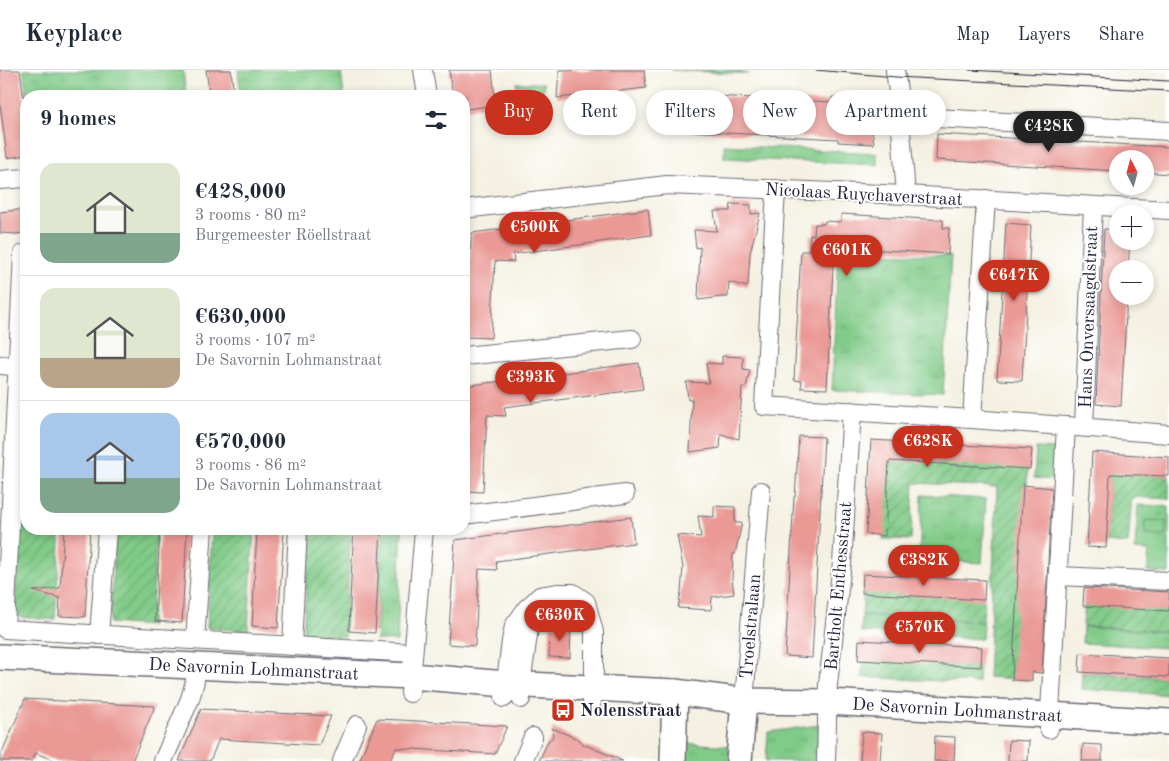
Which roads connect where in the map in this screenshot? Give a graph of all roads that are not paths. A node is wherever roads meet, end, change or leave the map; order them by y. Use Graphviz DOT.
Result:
graph roads {
  1 [pos="423,70"];
  2 [pos="895,70"];
  3 [pos="426,90"];
  4 [pos="897,90"];
  5 [pos="946,119"];
  6 [pos="1169,131"];
  7 [pos="901,135"];
  8 [pos="20,178"];
  9 [pos="0,180"];
  10 [pos="776,189"];
  11 [pos="906,195"];
  12 [pos="986,199"];
  13 [pos="1093,206"];
  14 [pos="470,207"];
  15 [pos="1169,210"];
  16 [pos="632,339"];
  17 [pos="470,355"];
  18 [pos="0,365"];
  19 [pos="20,366"];
  20 [pos="20,397"];
  21 [pos="852,411"];
  22 [pos="972,420"];
  23 [pos="1075,427"];
  24 [pos="1169,434"];
  25 [pos="762,491"];
  26 [pos="625,494"];
  27 [pos="470,514"];
  28 [pos="107,535"];
  29 [pos="202,535"];
  30 [pos="298,535"];
  31 [pos="424,535"];
  32 [pos="1058,576"];
  33 [pos="1169,581"];
  34 [pos="99,634"];
  35 [pos="195,640"];
  36 [pos="292,646"];
  37 [pos="0,656"];
  38 [pos="0,669"];
  39 [pos="195,673"];
  40 [pos="411,674"];
  41 [pos="513,691"];
  42 [pos="593,695"];
  43 [pos="674,699"];
  44 [pos="744,700"];
  45 [pos="828,702"];
  46 [pos="1050,722"];
  47 [pos="1169,722"];
  48 [pos="357,725"];
  49 [pos="533,737"];
  50 [pos="163,761"];
  51 [pos="342,761"];
  52 [pos="523,761"];
  53 [pos="673,761"];
  54 [pos="739,761"];
  55 [pos="826,761"];
  1 -- 3 [label="street"];
  2 -- 4 [label="street"];
  5 -- 6 [label="street"];
  7 -- 11 [label="street"];
  8 -- 9 [label="street"];
  10 -- 11 [label="street, Nicolaas Ruychaverstraat"];
  10 -- 14 [label="street, Nicolaas Ruychaverstraat"];
  10 -- 21 [label="street"];
  11 -- 12 [label="street, Nicolaas Ruychaverstraat"];
  12 -- 13 [label="street, Nicolaas Ruychaverstraat"];
  12 -- 22 [label="street"];
  13 -- 15 [label="street, Nicolaas Ruychaverstraat"];
  13 -- 23 [label="street, Hans Onversaagdstraat"];
  16 -- 17 [label="street"];
  18 -- 19 [label="street"];
  20 -- 34 [label="street, De Savornin Lohmanstraat"];
  21 -- 22 [label="street"];
  21 -- 45 [label="street, Bartholt Enthesstraat"];
  22 -- 23 [label="street"];
  23 -- 24 [label="street"];
  23 -- 32 [label="street, Hans Onversaagdstraat"];
  25 -- 44 [label="street, Troelstralaan"];
  26 -- 27 [label="street"];
  28 -- 34 [label="street"];
  29 -- 35 [label="street"];
  30 -- 36 [label="street"];
  31 -- 40 [label="street"];
  32 -- 33 [label="street"];
  32 -- 46 [label="street, Hans Onversaagdstraat"];
  34 -- 35 [label="street, De Savornin Lohmanstraat"];
  35 -- 36 [label="street, De Savornin Lohmanstraat"];
  36 -- 40 [label="street, De Savornin Lohmanstraat"];
  37 -- 39 [label="street, De Savornin Lohmanstraat"];
  38 -- 39 [label="street, De Savornin Lohmanstraat"];
  39 -- 40 [label="street, De Savornin Lohmanstraat"];
  39 -- 50 [label="street"];
  40 -- 41 [label="street, De Savornin Lohmanstraat"];
  41 -- 42 [label="street, De Savornin Lohmanstraat"];
  41 -- 42 [label="street"];
  42 -- 43 [label="street, De Savornin Lohmanstraat"];
  43 -- 44 [label="street, De Savornin Lohmanstraat"];
  43 -- 53 [label="street"];
  44 -- 45 [label="street, De Savornin Lohmanstraat"];
  44 -- 54 [label="street, Troelstralaan"];
  45 -- 46 [label="street, De Savornin Lohmanstraat"];
  45 -- 55 [label="street, Bartholt Enthesstraat"];
  46 -- 47 [label="street, De Savornin Lohmanstraat"];
  48 -- 51 [label="street"];
  49 -- 52 [label="street"];
}
